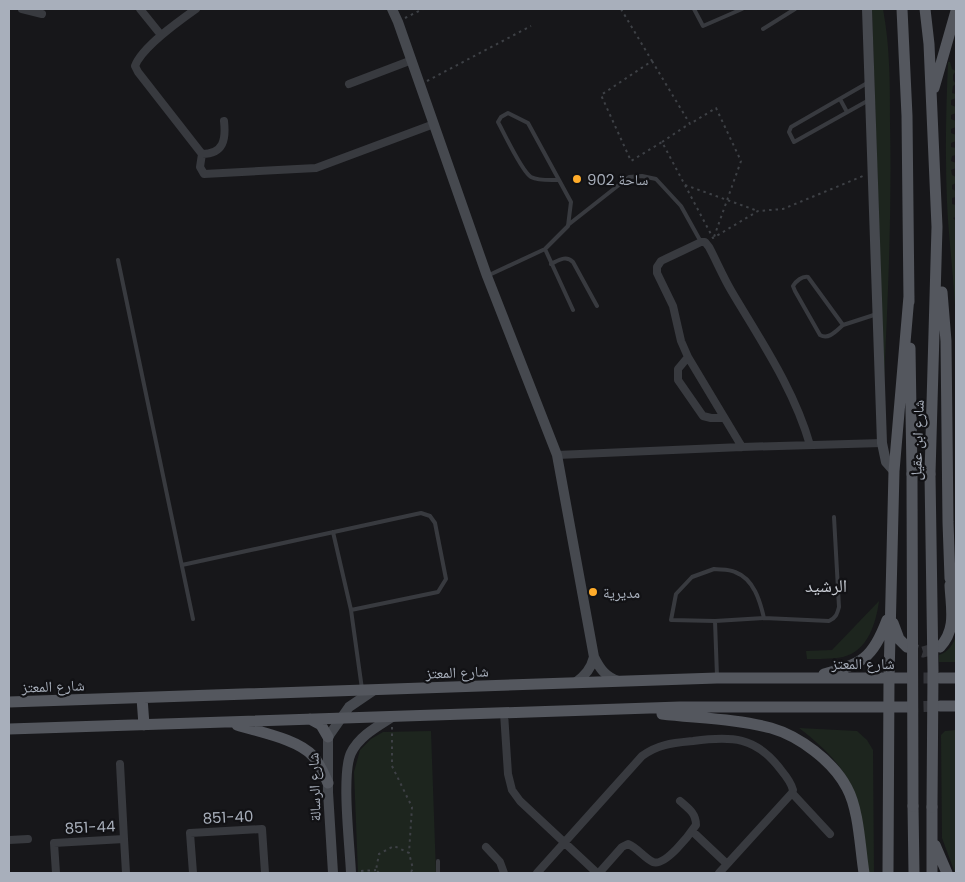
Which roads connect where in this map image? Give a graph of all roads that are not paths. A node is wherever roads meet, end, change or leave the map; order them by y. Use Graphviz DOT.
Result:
graph roads {
  1 [pos="22,9"];
  2 [pos="140,9"];
  3 [pos="196,9"];
  4 [pos="392,9"];
  5 [pos="694,9"];
  6 [pos="742,9"];
  7 [pos="795,9"];
  8 [pos="867,9"];
  9 [pos="901,9"];
  10 [pos="925,9"];
  11 [pos="956,11"];
  12 [pos="42,14"];
  13 [pos="763,29"];
  14 [pos="161,35"];
  15 [pos="412,60"];
  16 [pos="871,81"];
  17 [pos="349,84"];
  18 [pos="840,99"];
  19 [pos="871,99"];
  20 [pos="930,99"];
  21 [pos="847,112"];
  22 [pos="224,121"];
  23 [pos="434,124"];
  24 [pos="202,154"];
  25 [pos="559,180"];
  26 [pos="568,226"];
  27 [pos="937,227"];
  28 [pos="701,242"];
  29 [pos="544,250"];
  30 [pos="118,260"];
  31 [pos="552,264"];
  32 [pos="487,276"];
  33 [pos="909,296"];
  34 [pos="597,306"];
  35 [pos="573,310"];
  36 [pos="877,314"];
  37 [pos="843,325"];
  38 [pos="688,357"];
  39 [pos="724,418"];
  40 [pos="882,443"];
  41 [pos="810,445"];
  42 [pos="742,447"];
  43 [pos="557,454"];
  44 [pos="894,471"];
  45 [pos="834,517"];
  46 [pos="333,532"];
  47 [pos="182,565"];
  48 [pos="950,578"];
  49 [pos="956,594"];
  50 [pos="351,610"];
  51 [pos="891,612"];
  52 [pos="764,618"];
  53 [pos="193,619"];
  54 [pos="715,621"];
  55 [pos="907,647"];
  56 [pos="940,647"];
  57 [pos="594,657"];
  58 [pos="717,678"];
  59 [pos="810,678"];
  60 [pos="889,678"];
  61 [pos="907,678"];
  62 [pos="940,678"];
  63 [pos="956,678"];
  64 [pos="619,681"];
  65 [pos="575,682"];
  66 [pos="368,690"];
  67 [pos="142,698"];
  68 [pos="9,702"];
  69 [pos="940,706"];
  70 [pos="956,706"];
  71 [pos="889,707"];
  72 [pos="907,707"];
  73 [pos="623,709"];
  74 [pos="504,713"];
  75 [pos="392,717"];
  76 [pos="340,718"];
  77 [pos="310,719"];
  78 [pos="229,722"];
  79 [pos="144,724"];
  80 [pos="9,729"];
  81 [pos="328,737"];
  82 [pos="120,764"];
  83 [pos="328,783"];
  84 [pos="792,793"];
  85 [pos="680,801"];
  86 [pos="932,829"];
  87 [pos="692,831"];
  88 [pos="830,834"];
  89 [pos="28,839"];
  90 [pos="124,839"];
  91 [pos="9,840"];
  92 [pos="564,844"];
  93 [pos="486,847"];
  94 [pos="438,862"];
  95 [pos="728,864"];
  96 [pos="56,873"];
  97 [pos="126,873"];
  98 [pos="193,873"];
  99 [pos="265,873"];
  100 [pos="333,873"];
  101 [pos="351,873"];
  102 [pos="438,873"];
  103 [pos="504,873"];
  104 [pos="537,873"];
  105 [pos="598,873"];
  106 [pos="719,873"];
  107 [pos="864,873"];
  108 [pos="888,873"];
  109 [pos="914,873"];
  110 [pos="932,873"];
  111 [pos="947,873"];
  1 -- 12 [label="street"];
  2 -- 14 [label="street"];
  3 -- 14 [label="street"];
  4 -- 15 [label="street"];
  5 -- 6 [label="lane"];
  7 -- 13 [label="lane"];
  8 -- 16 [label="street"];
  9 -- 33 [label="main road, شارع ابن عقيل"];
  10 -- 20 [label="main road, شارع ابن عقيل"];
  11 -- 20 [label="main road"];
  14 -- 24 [label="street"];
  15 -- 17 [label="street"];
  15 -- 23 [label="street"];
  16 -- 18 [label="lane"];
  16 -- 19 [label="street"];
  18 -- 21 [label="lane"];
  18 -- 21 [label="lane"];
  19 -- 21 [label="lane"];
  19 -- 36 [label="street"];
  20 -- 27 [label="main road, شارع ابن عقيل"];
  22 -- 24 [label="street"];
  23 -- 24 [label="street"];
  23 -- 32 [label="street"];
  25 -- 25 [label="lane"];
  25 -- 26 [label="lane"];
  26 -- 28 [label="lane"];
  26 -- 29 [label="lane"];
  27 -- 48 [label="main road"];
  27 -- 86 [label="main road, شارع ابن عقيل, bridge"];
  28 -- 38 [label="street"];
  28 -- 41 [label="street"];
  29 -- 31 [label="lane"];
  29 -- 32 [label="lane"];
  30 -- 47 [label="lane"];
  31 -- 34 [label="lane"];
  31 -- 35 [label="lane"];
  32 -- 43 [label="street"];
  33 -- 44 [label="main road"];
  33 -- 109 [label="main road, شارع ابن عقيل, bridge"];
  36 -- 37 [label="lane"];
  36 -- 40 [label="street"];
  37 -- 37 [label="lane"];
  38 -- 39 [label="street"];
  38 -- 39 [label="street"];
  39 -- 42 [label="street"];
  40 -- 41 [label="street"];
  40 -- 44 [label="street"];
  41 -- 42 [label="street"];
  42 -- 43 [label="street"];
  43 -- 57 [label="street"];
  44 -- 51 [label="main road"];
  45 -- 52 [label="lane"];
  46 -- 47 [label="lane"];
  46 -- 50 [label="lane"];
  46 -- 50 [label="lane"];
  47 -- 53 [label="lane"];
  48 -- 49 [label="main road"];
  48 -- 56 [label="main road"];
  50 -- 66 [label="lane"];
  51 -- 55 [label="main road"];
  51 -- 59 [label="main road"];
  51 -- 60 [label="main road"];
  52 -- 54 [label="lane"];
  52 -- 54 [label="lane"];
  54 -- 58 [label="lane"];
  57 -- 64 [label="street"];
  57 -- 65 [label="street"];
  58 -- 59 [label="main road, شارع المعتز"];
  58 -- 64 [label="main road, شارع المعتز"];
  59 -- 60 [label="main road, شارع المعتز"];
  60 -- 61 [label="main road, شارع المعتز"];
  60 -- 71 [label="main road"];
  62 -- 63 [label="main road"];
  64 -- 65 [label="main road, شارع المعتز"];
  65 -- 66 [label="main road, شارع المعتز"];
  66 -- 67 [label="main road, شارع المعتز"];
  66 -- 76 [label="street, شارع الرسالة"];
  67 -- 68 [label="main road, شارع المعتز"];
  67 -- 79 [label="main road"];
  69 -- 70 [label="main road"];
  71 -- 72 [label="main road"];
  71 -- 73 [label="main road"];
  71 -- 108 [label="main road"];
  73 -- 74 [label="main road"];
  73 -- 107 [label="main road"];
  74 -- 75 [label="main road"];
  74 -- 92 [label="street"];
  75 -- 76 [label="main road"];
  75 -- 101 [label="street"];
  76 -- 77 [label="main road"];
  76 -- 81 [label="street, شارع الرسالة"];
  77 -- 78 [label="main road"];
  77 -- 81 [label="main road"];
  78 -- 79 [label="main road"];
  78 -- 83 [label="main road"];
  79 -- 80 [label="main road"];
  81 -- 83 [label="street, شارع الرسالة"];
  82 -- 90 [label="street"];
  83 -- 100 [label="street, شارع الرسالة"];
  84 -- 88 [label="street"];
  84 -- 92 [label="street"];
  84 -- 95 [label="street"];
  85 -- 87 [label="street"];
  86 -- 110 [label="main road, شارع ابن عقيل"];
  86 -- 111 [label="main road"];
  87 -- 95 [label="street"];
  87 -- 105 [label="street"];
  89 -- 91 [label="street"];
  90 -- 96 [label="street, 851-44"];
  90 -- 97 [label="street, 851-44"];
  92 -- 104 [label="street"];
  92 -- 105 [label="street"];
  93 -- 103 [label="street"];
  94 -- 102 [label="lane"];
  95 -- 106 [label="street"];
  98 -- 99 [label="street, 851-40"];
}
